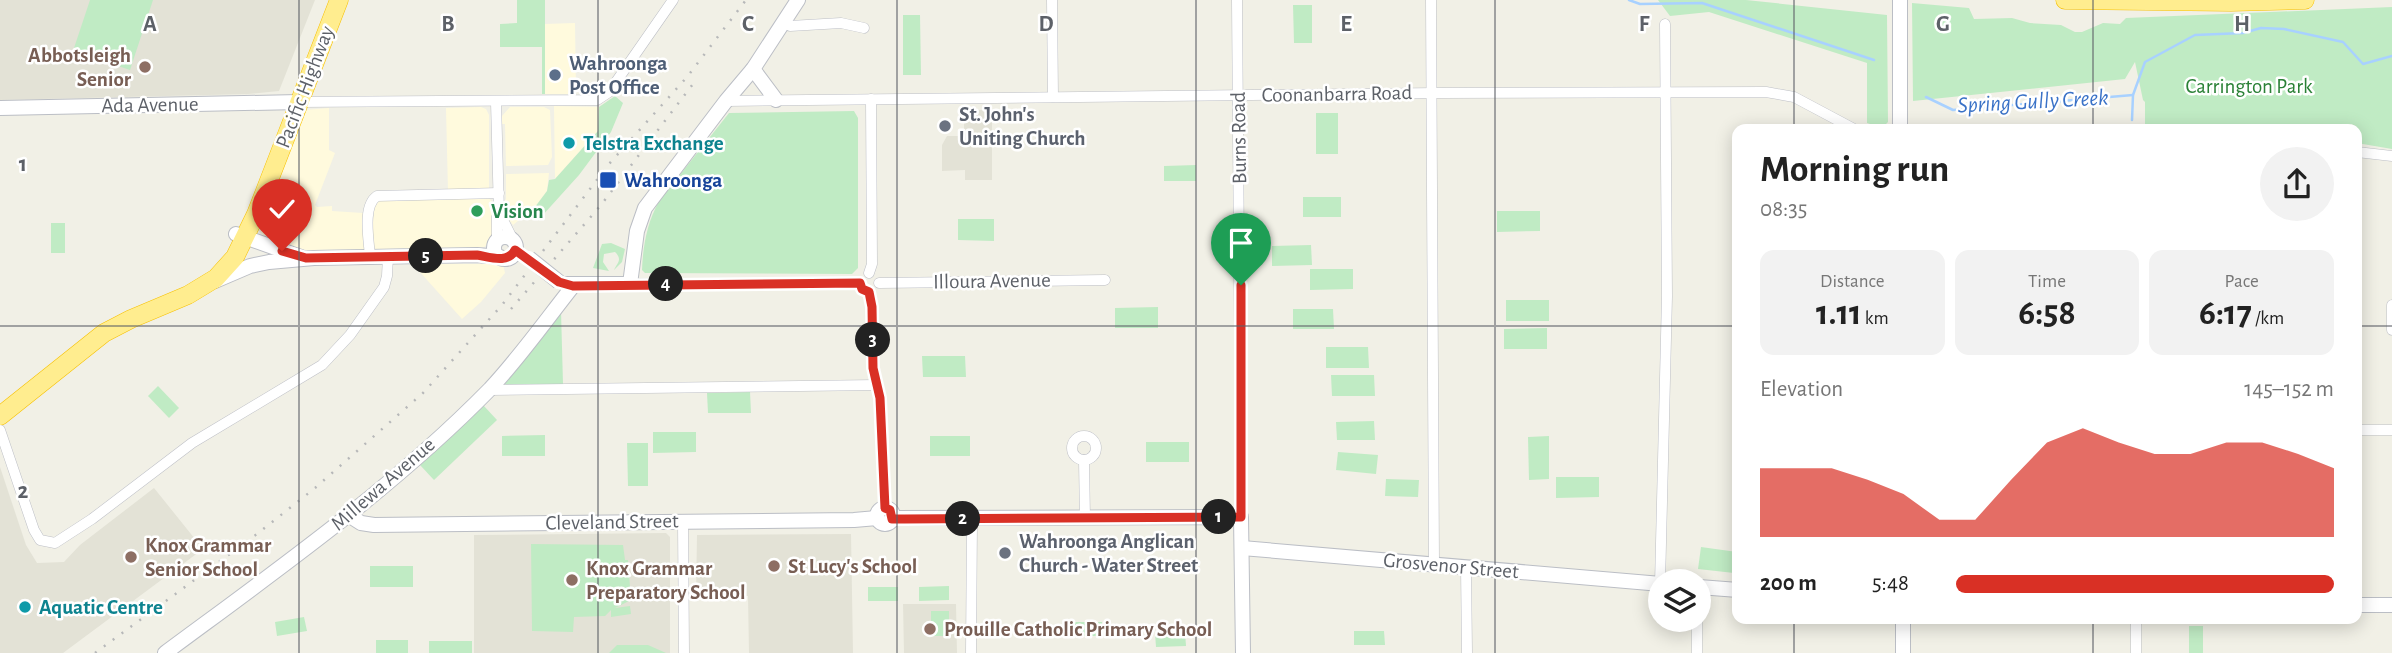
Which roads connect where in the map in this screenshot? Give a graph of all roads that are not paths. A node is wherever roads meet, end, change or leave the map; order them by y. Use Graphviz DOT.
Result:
graph roads {
  1 [pos="327,0"];
  2 [pos="339,0"];
  3 [pos="673,0"];
  4 [pos="797,0"];
  5 [pos="1052,0"];
  6 [pos="1237,0"];
  7 [pos="1430,0"];
  8 [pos="2065,0"];
  9 [pos="2305,0"];
  10 [pos="1900,4"];
  11 [pos="785,21"];
  12 [pos="1665,24"];
  13 [pos="864,28"];
  14 [pos="753,69"];
  15 [pos="1666,92"];
  16 [pos="1431,93"];
  17 [pos="1239,96"];
  18 [pos="1053,97"];
  19 [pos="872,99"];
  20 [pos="776,100"];
  21 [pos="726,101"];
  22 [pos="293,102"];
  23 [pos="496,102"];
  24 [pos="0,108"];
  25 [pos="1845,124"];
  26 [pos="1900,124"];
  27 [pos="2362,153"];
  28 [pos="2392,156"];
  29 [pos="499,194"];
  30 [pos="499,212"];
  31 [pos="241,236"];
  32 [pos="514,246"];
  33 [pos="497,247"];
  34 [pos="388,256"];
  35 [pos="370,257"];
  36 [pos="306,258"];
  37 [pos="869,273"];
  38 [pos="1105,280"];
  39 [pos="860,283"];
  40 [pos="879,283"];
  41 [pos="566,284"];
  42 [pos="630,285"];
  43 [pos="202,289"];
  44 [pos="869,292"];
  45 [pos="2392,305"];
  46 [pos="2392,330"];
  47 [pos="877,385"];
  48 [pos="489,390"];
  49 [pos="0,404"];
  50 [pos="0,416"];
  51 [pos="0,430"];
  52 [pos="2362,430"];
  53 [pos="2392,430"];
  54 [pos="1084,460"];
  55 [pos="885,515"];
  56 [pos="350,516"];
  57 [pos="1241,517"];
  58 [pos="972,519"];
  59 [pos="1086,519"];
  60 [pos="683,522"];
  61 [pos="1242,548"];
  62 [pos="1434,565"];
  63 [pos="1466,567"];
  64 [pos="1660,569"];
  65 [pos="1648,583"];
  66 [pos="1711,588"];
  67 [pos="1732,590"];
  68 [pos="2362,605"];
  69 [pos="2392,605"];
  70 [pos="1903,624"];
  71 [pos="2136,624"];
  72 [pos="1697,632"];
  73 [pos="175,650"];
  74 [pos="684,653"];
  75 [pos="971,653"];
  76 [pos="1243,653"];
  77 [pos="1467,653"];
  78 [pos="1697,653"];
  79 [pos="1903,653"];
  80 [pos="2136,653"];
  1 -- 22 [label="highway, Pacific Highway"];
  2 -- 22 [label="highway, Pacific Highway"];
  3 -- 23 [label="street"];
  4 -- 11 [label="street"];
  5 -- 18 [label="street"];
  6 -- 17 [label="street, Burns Road"];
  7 -- 16 [label="street"];
  8 -- 9 [label="highway"];
  10 -- 26 [label="street"];
  11 -- 13 [label="street"];
  11 -- 14 [label="street"];
  12 -- 15 [label="street"];
  14 -- 20 [label="street"];
  14 -- 21 [label="street"];
  15 -- 16 [label="street, Coonanbarra Road"];
  15 -- 25 [label="street, Coonanbarra Road"];
  15 -- 64 [label="street"];
  16 -- 17 [label="street, Coonanbarra Road"];
  16 -- 62 [label="street"];
  17 -- 18 [label="street, Coonanbarra Road"];
  17 -- 57 [label="street, Burns Road"];
  18 -- 19 [label="street, Coonanbarra Road"];
  19 -- 20 [label="street, Coonanbarra Road"];
  19 -- 37 [label="street"];
  20 -- 21 [label="street, Coonanbarra Road"];
  21 -- 42 [label="street"];
  22 -- 23 [label="street"];
  22 -- 24 [label="street, Ada Avenue"];
  22 -- 31 [label="highway, Pacific Highway"];
  23 -- 29 [label="street"];
  27 -- 28 [label="street"];
  29 -- 30 [label="street"];
  29 -- 35 [label="street"];
  30 -- 32 [label="street"];
  30 -- 33 [label="street"];
  31 -- 36 [label="street"];
  31 -- 43 [label="highway, Pacific Highway"];
  31 -- 49 [label="highway, Pacific Highway"];
  32 -- 33 [label="street"];
  32 -- 41 [label="street, bridge"];
  33 -- 34 [label="street"];
  34 -- 35 [label="street"];
  34 -- 51 [label="street"];
  35 -- 36 [label="street"];
  36 -- 43 [label="street"];
  37 -- 39 [label="street"];
  37 -- 40 [label="street"];
  38 -- 40 [label="street, Illoura Avenue"];
  39 -- 42 [label="street"];
  39 -- 44 [label="street"];
  40 -- 44 [label="street"];
  41 -- 42 [label="street"];
  41 -- 48 [label="street, Millewa Avenue"];
  43 -- 50 [label="highway, Pacific Highway"];
  44 -- 47 [label="street"];
  45 -- 46 [label="street"];
  47 -- 48 [label="street"];
  47 -- 55 [label="street"];
  48 -- 56 [label="street, Millewa Avenue"];
  52 -- 53 [label="street"];
  54 -- 59 [label="street"];
  55 -- 58 [label="street, Cleveland Street"];
  55 -- 60 [label="street, Cleveland Street"];
  56 -- 60 [label="street, Cleveland Street"];
  56 -- 73 [label="street, Millewa Avenue"];
  57 -- 59 [label="street, Cleveland Street"];
  57 -- 61 [label="street, Burns Road"];
  58 -- 59 [label="street, Cleveland Street"];
  58 -- 75 [label="street"];
  60 -- 74 [label="street"];
  61 -- 62 [label="street, Grosvenor Street"];
  61 -- 76 [label="street, Burns Road"];
  62 -- 63 [label="street, Grosvenor Street"];
  63 -- 65 [label="street, Grosvenor Street"];
  63 -- 77 [label="street"];
  66 -- 67 [label="street"];
  68 -- 69 [label="street"];
  70 -- 79 [label="street"];
  71 -- 80 [label="street"];
  72 -- 78 [label="street"];
}
